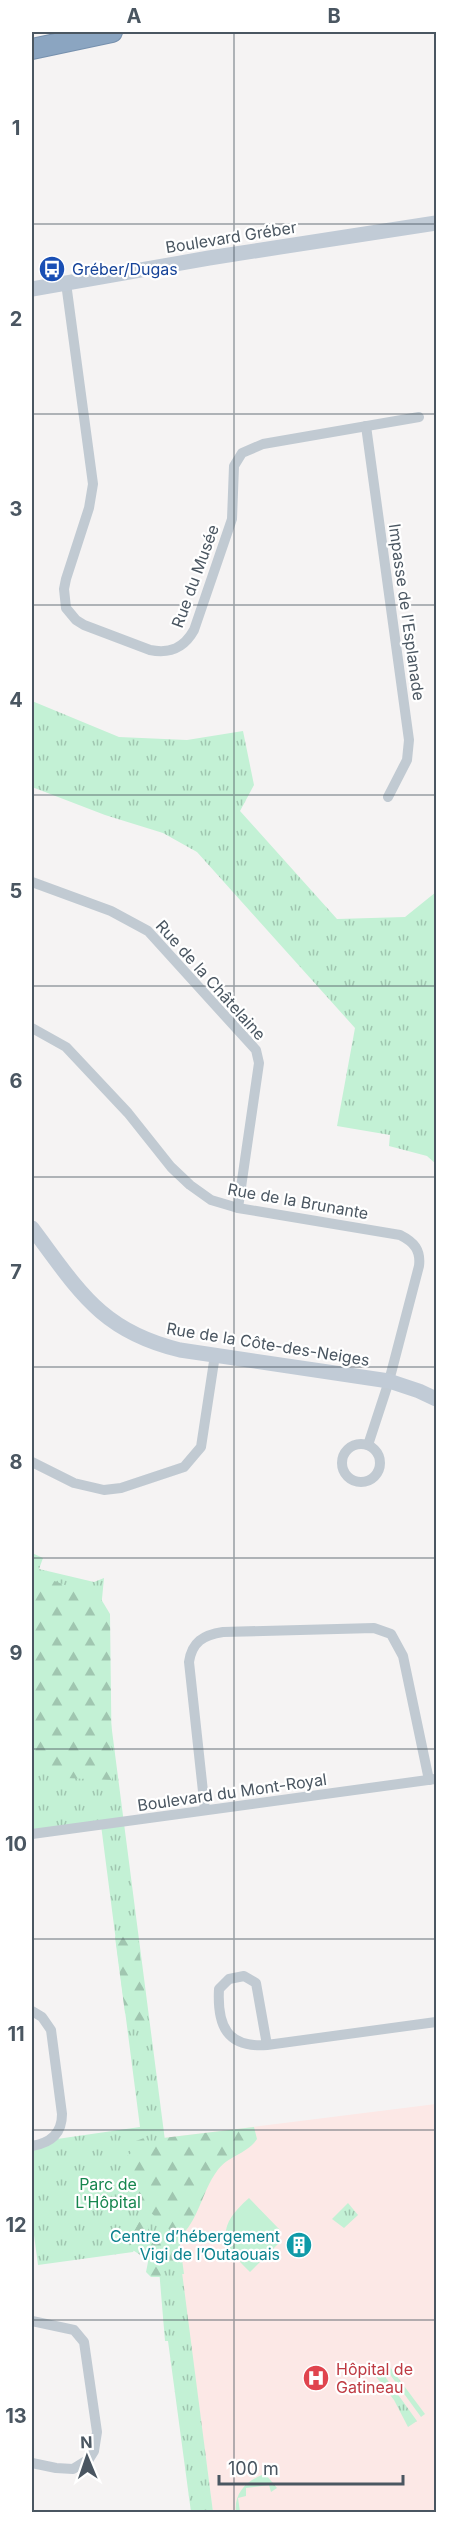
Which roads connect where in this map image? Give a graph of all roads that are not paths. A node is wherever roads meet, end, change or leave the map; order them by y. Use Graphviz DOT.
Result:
graph roads {
  1 [pos="112,32"];
  2 [pos="32,49"];
  3 [pos="436,223"];
  4 [pos="66,283"];
  5 [pos="32,289"];
  6 [pos="418,417"];
  7 [pos="366,426"];
  8 [pos="387,797"];
  9 [pos="32,882"];
  10 [pos="32,1028"];
  11 [pos="238,1208"];
  12 [pos="32,1228"];
  13 [pos="215,1355"];
  14 [pos="389,1381"];
  15 [pos="436,1400"];
  16 [pos="368,1445"];
  17 [pos="32,1462"];
  18 [pos="433,1779"];
  19 [pos="206,1810"];
  20 [pos="32,1834"];
  21 [pos="32,2011"];
  22 [pos="436,2022"];
  23 [pos="267,2045"];
  24 [pos="32,2146"];
  25 [pos="32,2321"];
  26 [pos="32,2463"];
  1 -- 2 [label="highway"];
  3 -- 4 [label="street, Boulevard Gréber"];
  4 -- 5 [label="street, Boulevard Gréber"];
  4 -- 7 [label="street, Rue du Musée"];
  6 -- 7 [label="street, Rue du Musée"];
  7 -- 8 [label="street, Impasse de l'Esplanade"];
  9 -- 11 [label="street, Rue de la Châtelaine"];
  10 -- 11 [label="street, Rue de la Brunante"];
  11 -- 14 [label="street, Rue de la Brunante"];
  12 -- 13 [label="street, Rue de la Côte-des-Neiges"];
  13 -- 14 [label="street, Rue de la Côte-des-Neiges"];
  13 -- 17 [label="street"];
  14 -- 15 [label="street, Rue de la Côte-des-Neiges"];
  14 -- 16 [label="street, Rue de la Brunante"];
  18 -- 19 [label="street, Boulevard du Mont-Royal"];
  18 -- 19 [label="street"];
  19 -- 20 [label="street, Boulevard du Mont-Royal"];
  21 -- 24 [label="street"];
  22 -- 23 [label="street"];
  23 -- 23 [label="street"];
  25 -- 26 [label="street"];
}
